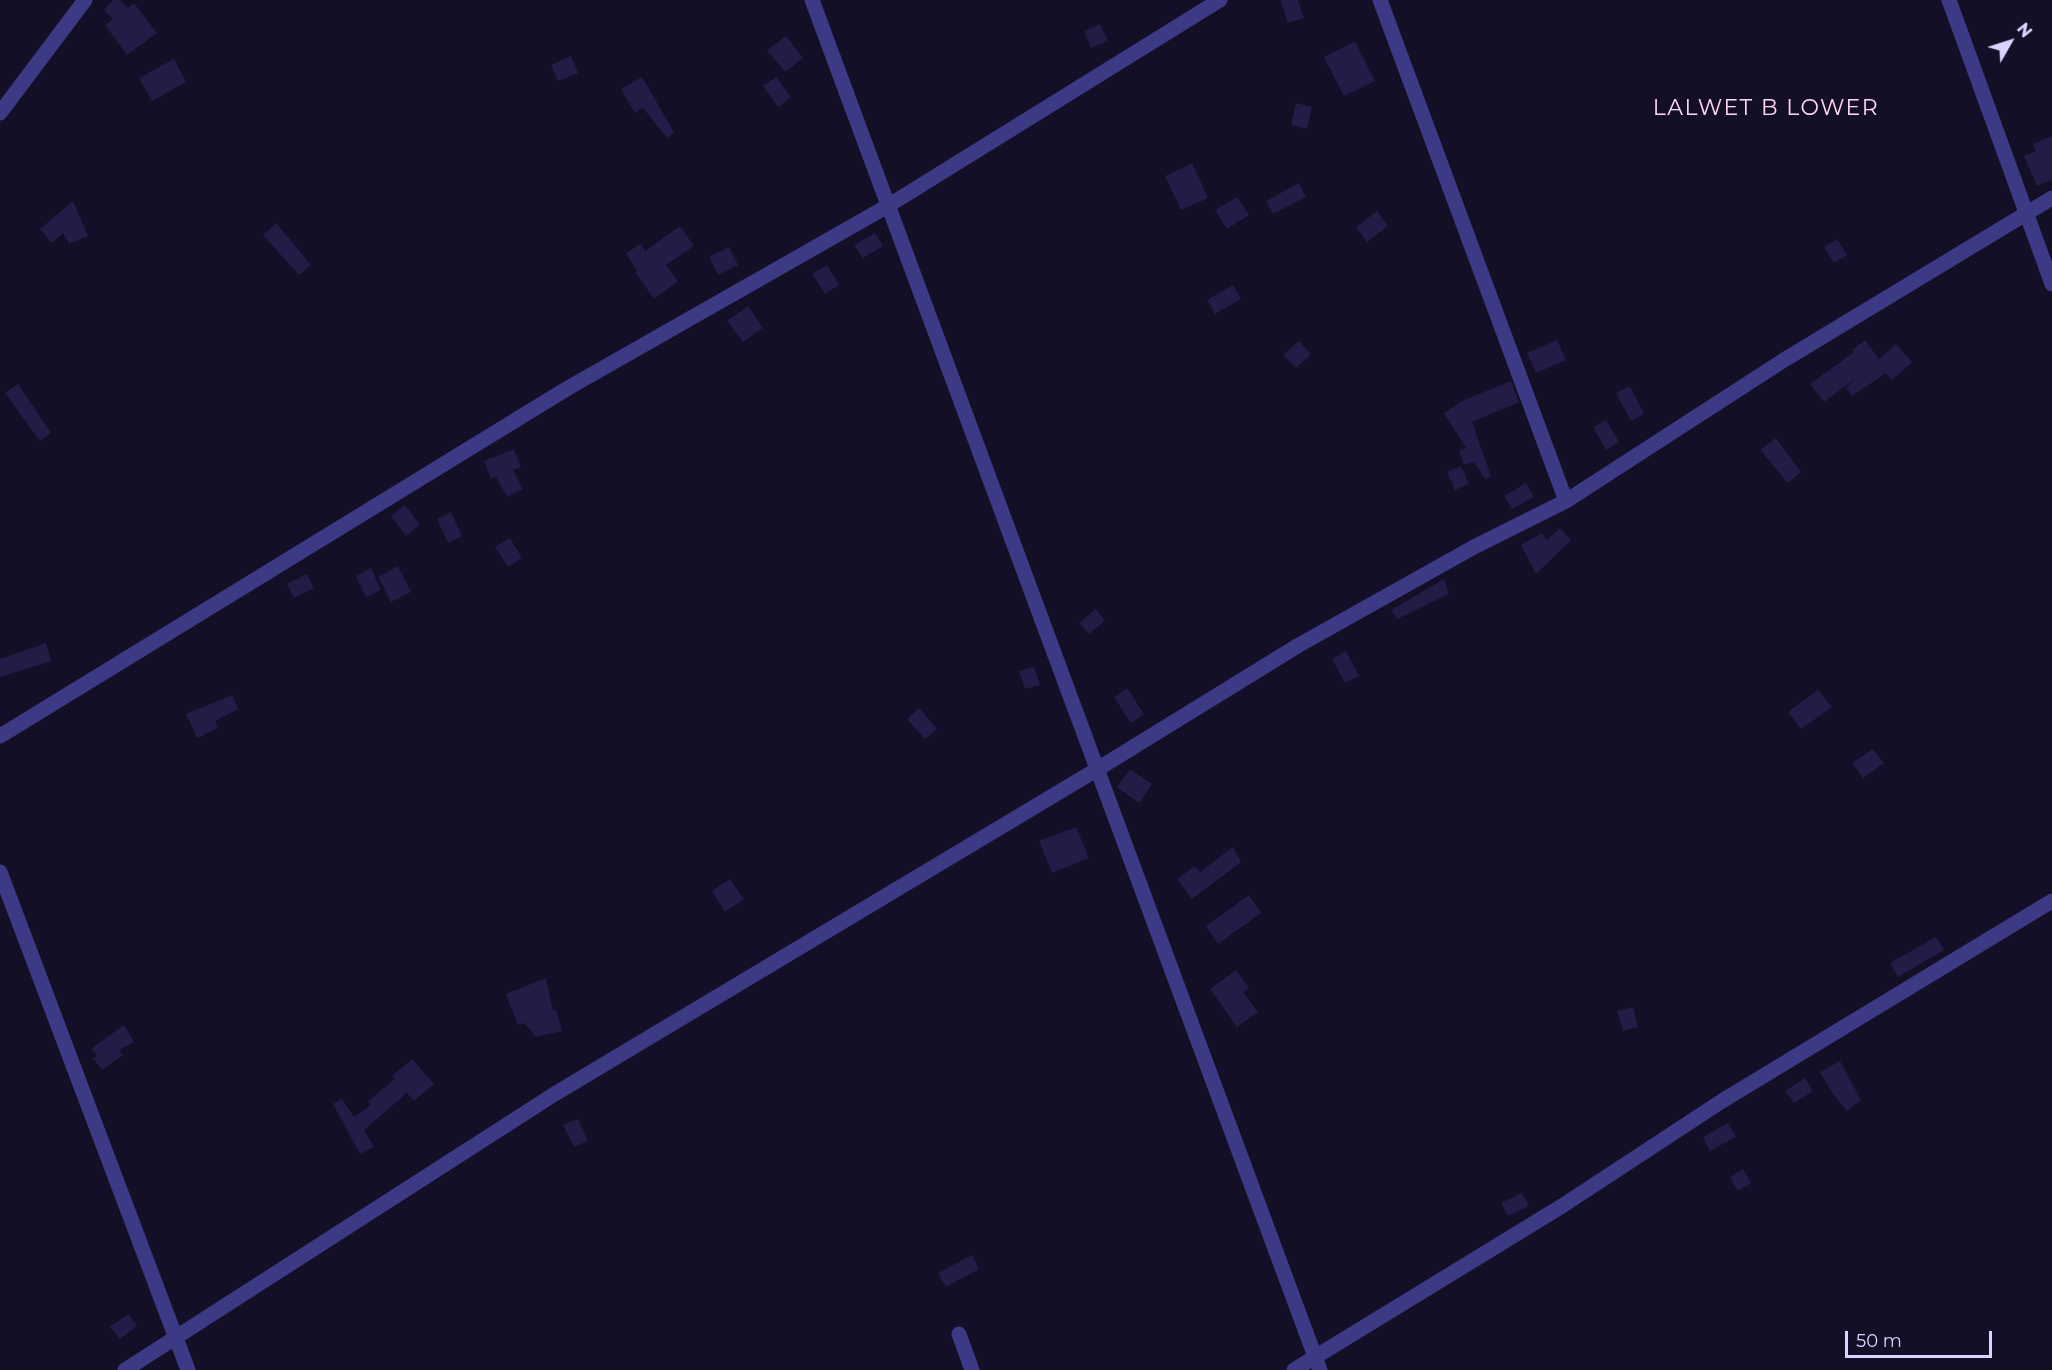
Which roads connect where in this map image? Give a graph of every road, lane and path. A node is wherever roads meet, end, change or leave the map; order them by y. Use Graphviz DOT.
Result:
graph roads {
  1 [pos="85,0"];
  2 [pos="812,0"];
  3 [pos="1220,0"];
  4 [pos="1380,0"];
  5 [pos="1949,0"];
  6 [pos="0,113"];
  7 [pos="2052,198"];
  8 [pos="886,207"];
  9 [pos="2026,214"];
  10 [pos="2052,284"];
  11 [pos="1566,501"];
  12 [pos="0,736"];
  13 [pos="1096,771"];
  14 [pos="0,872"];
  15 [pos="2052,902"];
  16 [pos="959,1334"];
  17 [pos="177,1337"];
  18 [pos="1318,1364"];
  19 [pos="125,1370"];
  20 [pos="188,1370"];
  21 [pos="972,1370"];
  22 [pos="1294,1370"];
  1 -- 6 [label="street"];
  2 -- 8 [label="street"];
  3 -- 8 [label="street"];
  4 -- 11 [label="street"];
  5 -- 9 [label="street"];
  7 -- 9 [label="street"];
  8 -- 12 [label="street"];
  8 -- 13 [label="street"];
  9 -- 10 [label="street"];
  9 -- 11 [label="street"];
  11 -- 13 [label="street"];
  13 -- 17 [label="street"];
  13 -- 18 [label="street"];
  14 -- 17 [label="street"];
  15 -- 18 [label="street"];
  16 -- 21 [label="street"];
  17 -- 19 [label="street"];
  17 -- 20 [label="street"];
  18 -- 22 [label="street"];
}
